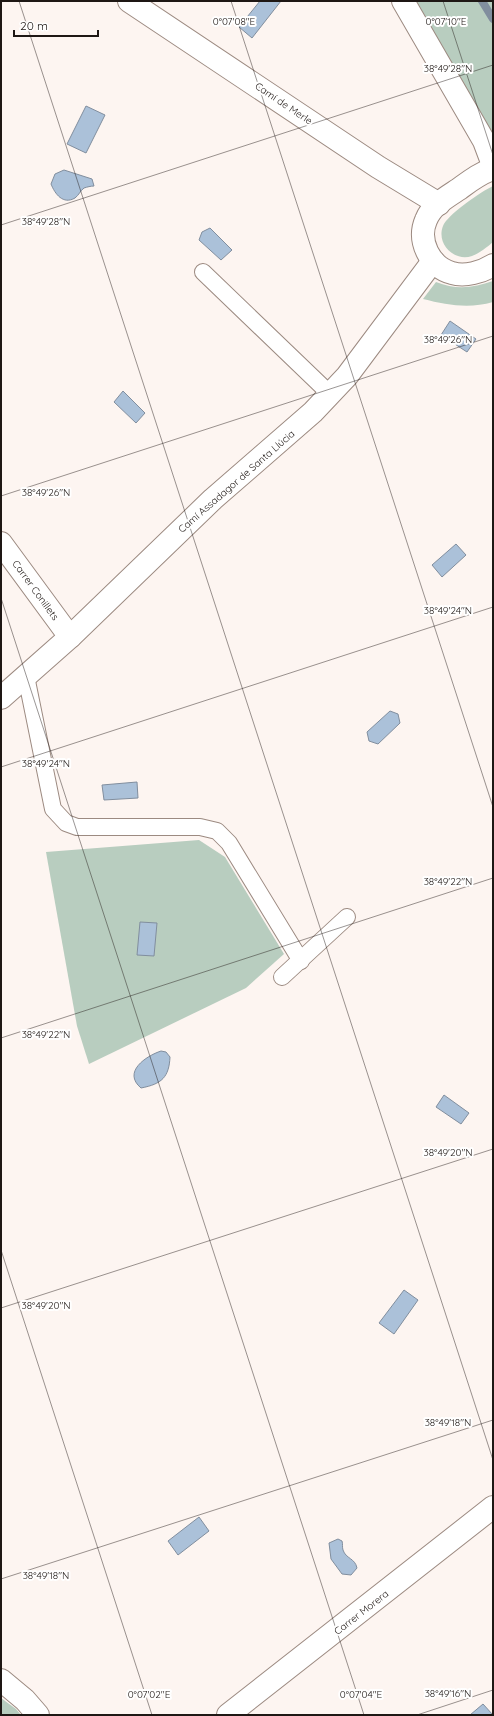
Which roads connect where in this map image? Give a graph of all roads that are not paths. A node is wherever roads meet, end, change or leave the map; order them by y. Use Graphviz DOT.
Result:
graph roads {
  1 [pos="130,1"];
  2 [pos="403,1"];
  3 [pos="493,165"];
  4 [pos="493,169"];
  5 [pos="438,204"];
  6 [pos="433,261"];
  7 [pos="493,265"];
  8 [pos="203,272"];
  9 [pos="330,394"];
  10 [pos="1,543"];
  11 [pos="70,637"];
  12 [pos="26,676"];
  13 [pos="1,698"];
  14 [pos="347,917"];
  15 [pos="301,961"];
  16 [pos="282,977"];
  17 [pos="493,1507"];
  18 [pos="1,1680"];
  19 [pos="38,1715"];
  20 [pos="228,1715"];
  1 -- 5 [label="street, Camí de Merle"];
  2 -- 3 [label="street"];
  4 -- 5 [label="street"];
  5 -- 6 [label="street"];
  6 -- 7 [label="street"];
  6 -- 9 [label="street, Camí Assadagor de Santa Llúcia"];
  8 -- 9 [label="lane"];
  9 -- 11 [label="street, Camí Assadagor de Santa Llúcia"];
  10 -- 11 [label="street, Carrer Conillets"];
  11 -- 12 [label="street, Camí Assadagor de Santa Llúcia"];
  12 -- 13 [label="street, Camí Assadagor de Santa Llúcia"];
  12 -- 15 [label="lane"];
  14 -- 15 [label="lane"];
  15 -- 16 [label="lane"];
  17 -- 20 [label="street, Carrer Morera"];
  18 -- 19 [label="street"];
}
